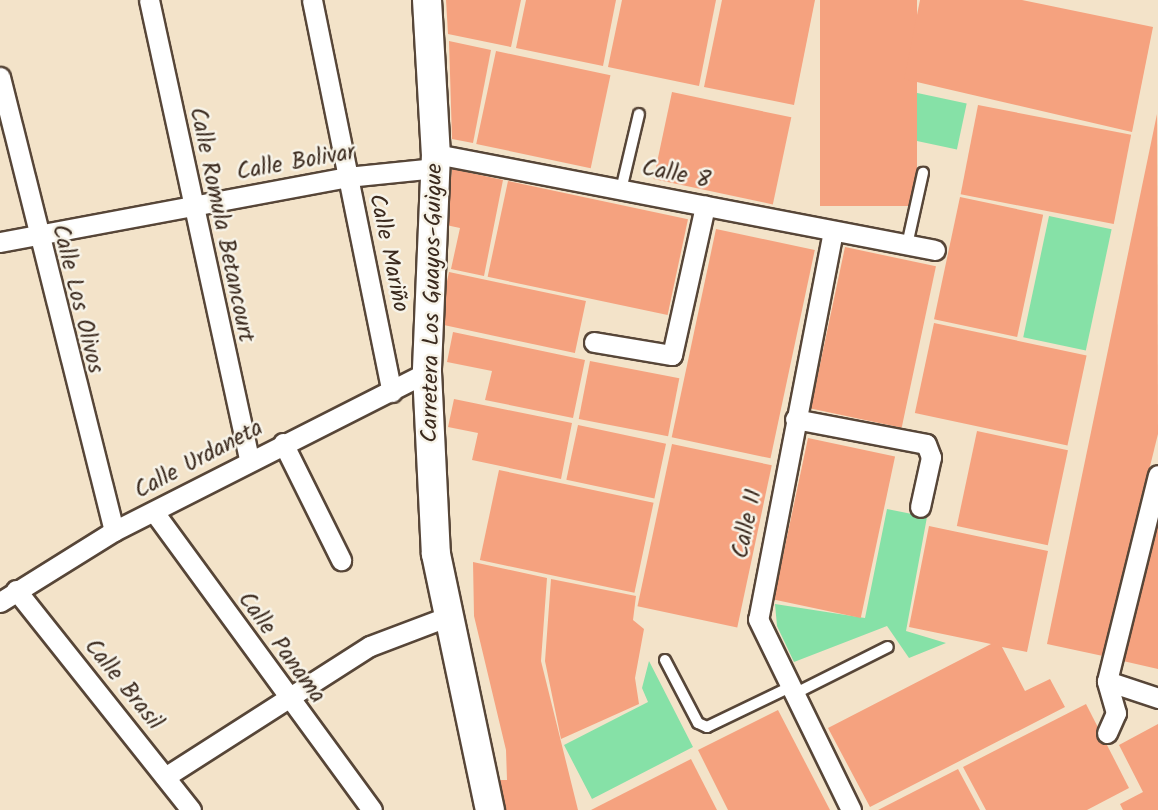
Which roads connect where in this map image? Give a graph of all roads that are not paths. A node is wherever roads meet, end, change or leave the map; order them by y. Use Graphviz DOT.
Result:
graph roads {
  1 [pos="149,0"];
  2 [pos="312,0"];
  3 [pos="428,0"];
  4 [pos="0,78"];
  5 [pos="639,114"];
  6 [pos="436,161"];
  7 [pos="923,173"];
  8 [pos="347,177"];
  9 [pos="621,190"];
  10 [pos="190,206"];
  11 [pos="705,206"];
  12 [pos="833,231"];
  13 [pos="36,238"];
  14 [pos="0,242"];
  15 [pos="906,245"];
  16 [pos="935,250"];
  17 [pos="594,342"];
  18 [pos="427,372"];
  19 [pos="392,392"];
  20 [pos="795,419"];
  21 [pos="282,443"];
  22 [pos="249,459"];
  23 [pos="1158,475"];
  24 [pos="920,508"];
  25 [pos="154,512"];
  26 [pos="114,531"];
  27 [pos="341,560"];
  28 [pos="8,596"];
  29 [pos="449,616"];
  30 [pos="888,647"];
  31 [pos="665,660"];
  32 [pos="1107,681"];
  33 [pos="790,692"];
  34 [pos="285,698"];
  35 [pos="1158,698"];
  36 [pos="1107,733"];
  37 [pos="165,777"];
  38 [pos="191,810"];
  39 [pos="372,810"];
  40 [pos="490,810"];
  41 [pos="851,810"];
  1 -- 10 [label="street, Calle Romula Betancourt"];
  2 -- 8 [label="street, Calle Mariño"];
  3 -- 6 [label="main road, Carretera Los Guayos-Guigue"];
  4 -- 13 [label="street, Calle Los Olivos"];
  5 -- 9 [label="lane"];
  6 -- 8 [label="street, Calle Bolivar"];
  6 -- 9 [label="street, Calle 8"];
  6 -- 18 [label="main road, Carretera Los Guayos-Guigue"];
  7 -- 15 [label="lane"];
  8 -- 10 [label="street, Calle Bolivar"];
  8 -- 19 [label="street, Calle Mariño"];
  9 -- 11 [label="street, Calle 8"];
  10 -- 13 [label="street, Calle Bolivar"];
  10 -- 22 [label="street, Calle Romula Betancourt"];
  11 -- 12 [label="street, Calle 8"];
  11 -- 17 [label="street"];
  12 -- 15 [label="street, Calle 8"];
  12 -- 20 [label="street, Calle 11"];
  13 -- 14 [label="street, Calle Bolivar"];
  13 -- 26 [label="street, Calle Los Olivos"];
  15 -- 16 [label="street, Calle 8"];
  18 -- 19 [label="street, Calle Urdaneta"];
  18 -- 29 [label="main road, Carretera Los Guayos-Guigue"];
  19 -- 21 [label="street, Calle Urdaneta"];
  20 -- 24 [label="street"];
  20 -- 33 [label="street, Calle 11"];
  21 -- 22 [label="street, Calle Urdaneta"];
  21 -- 27 [label="street"];
  22 -- 25 [label="street, Calle Urdaneta"];
  23 -- 32 [label="street"];
  25 -- 26 [label="street, Calle Urdaneta"];
  25 -- 34 [label="street, Calle Panama"];
  26 -- 28 [label="street, Calle Urdaneta"];
  28 -- 37 [label="street, Calle Brasil"];
  29 -- 34 [label="street"];
  29 -- 40 [label="main road, Carretera Los Guayos-Guigue"];
  30 -- 33 [label="lane"];
  31 -- 33 [label="lane"];
  32 -- 35 [label="street"];
  32 -- 36 [label="street"];
  33 -- 41 [label="street, Calle 11"];
  34 -- 37 [label="street"];
  34 -- 39 [label="street, Calle Panama"];
  37 -- 38 [label="street, Calle Brasil"];
}
